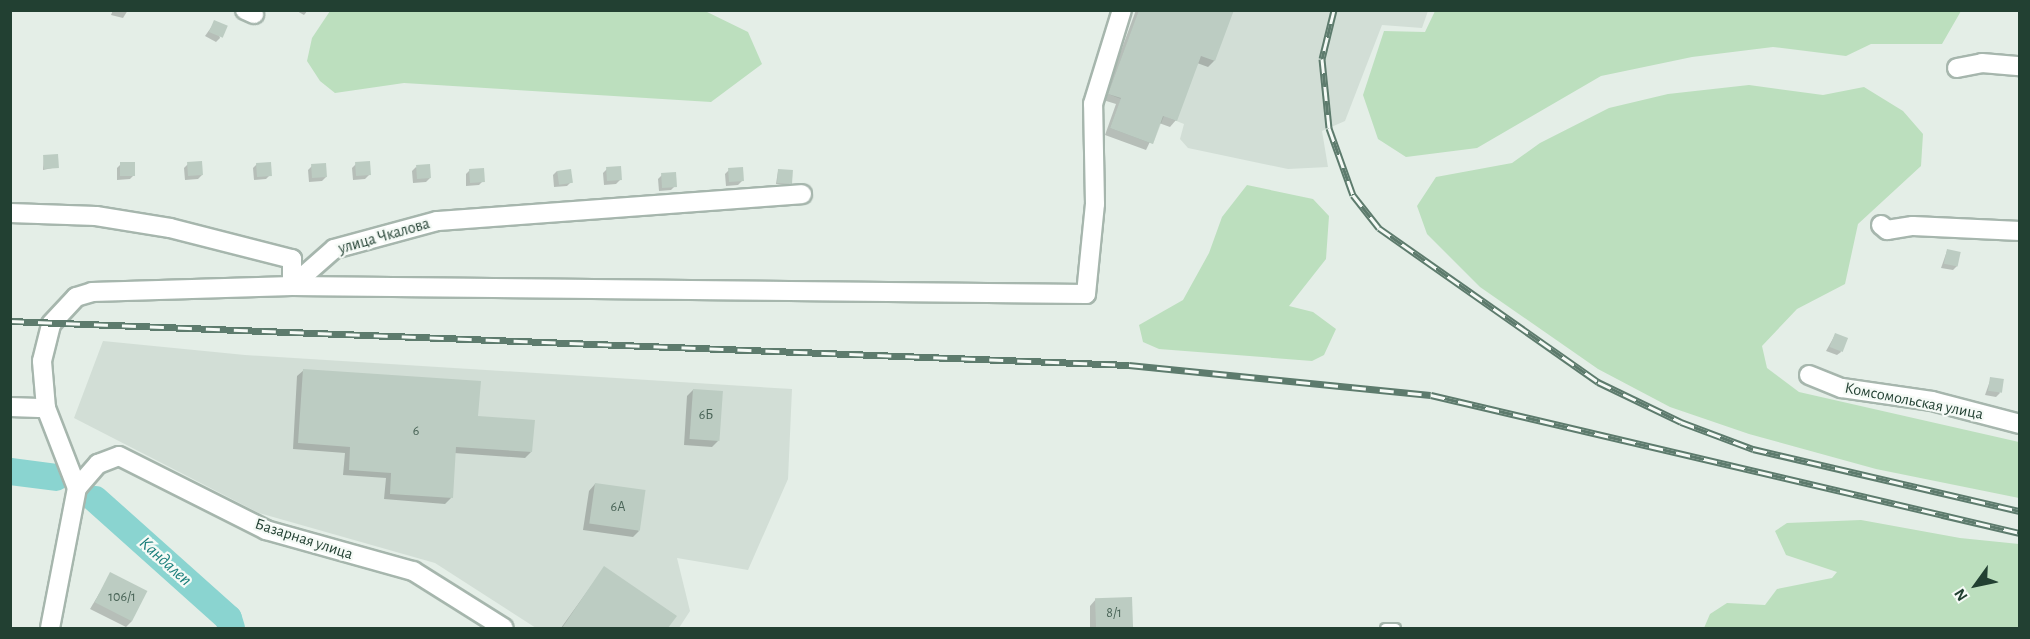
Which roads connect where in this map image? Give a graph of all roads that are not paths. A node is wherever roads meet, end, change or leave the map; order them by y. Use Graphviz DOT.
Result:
graph roads {
  1 [pos="1122,10"];
  2 [pos="2019,66"];
  3 [pos="1957,68"];
  4 [pos="802,194"];
  5 [pos="10,213"];
  6 [pos="1881,225"];
  7 [pos="2019,231"];
  8 [pos="292,286"];
  9 [pos="1809,375"];
  10 [pos="10,407"];
  11 [pos="46,408"];
  12 [pos="2019,424"];
  13 [pos="78,489"];
  14 [pos="50,628"];
  15 [pos="504,628"];
  16 [pos="1385,628"];
  17 [pos="1395,628"];
  1 -- 8 [label="street"];
  2 -- 3 [label="street"];
  4 -- 8 [label="street, улица Чкалова"];
  5 -- 8 [label="street"];
  6 -- 7 [label="street"];
  8 -- 11 [label="street"];
  9 -- 12 [label="street, Комсомольская улица"];
  10 -- 11 [label="street"];
  11 -- 13 [label="street"];
  13 -- 14 [label="street"];
  13 -- 15 [label="street, Базарная улица"];
  16 -- 17 [label="lane"];
}
